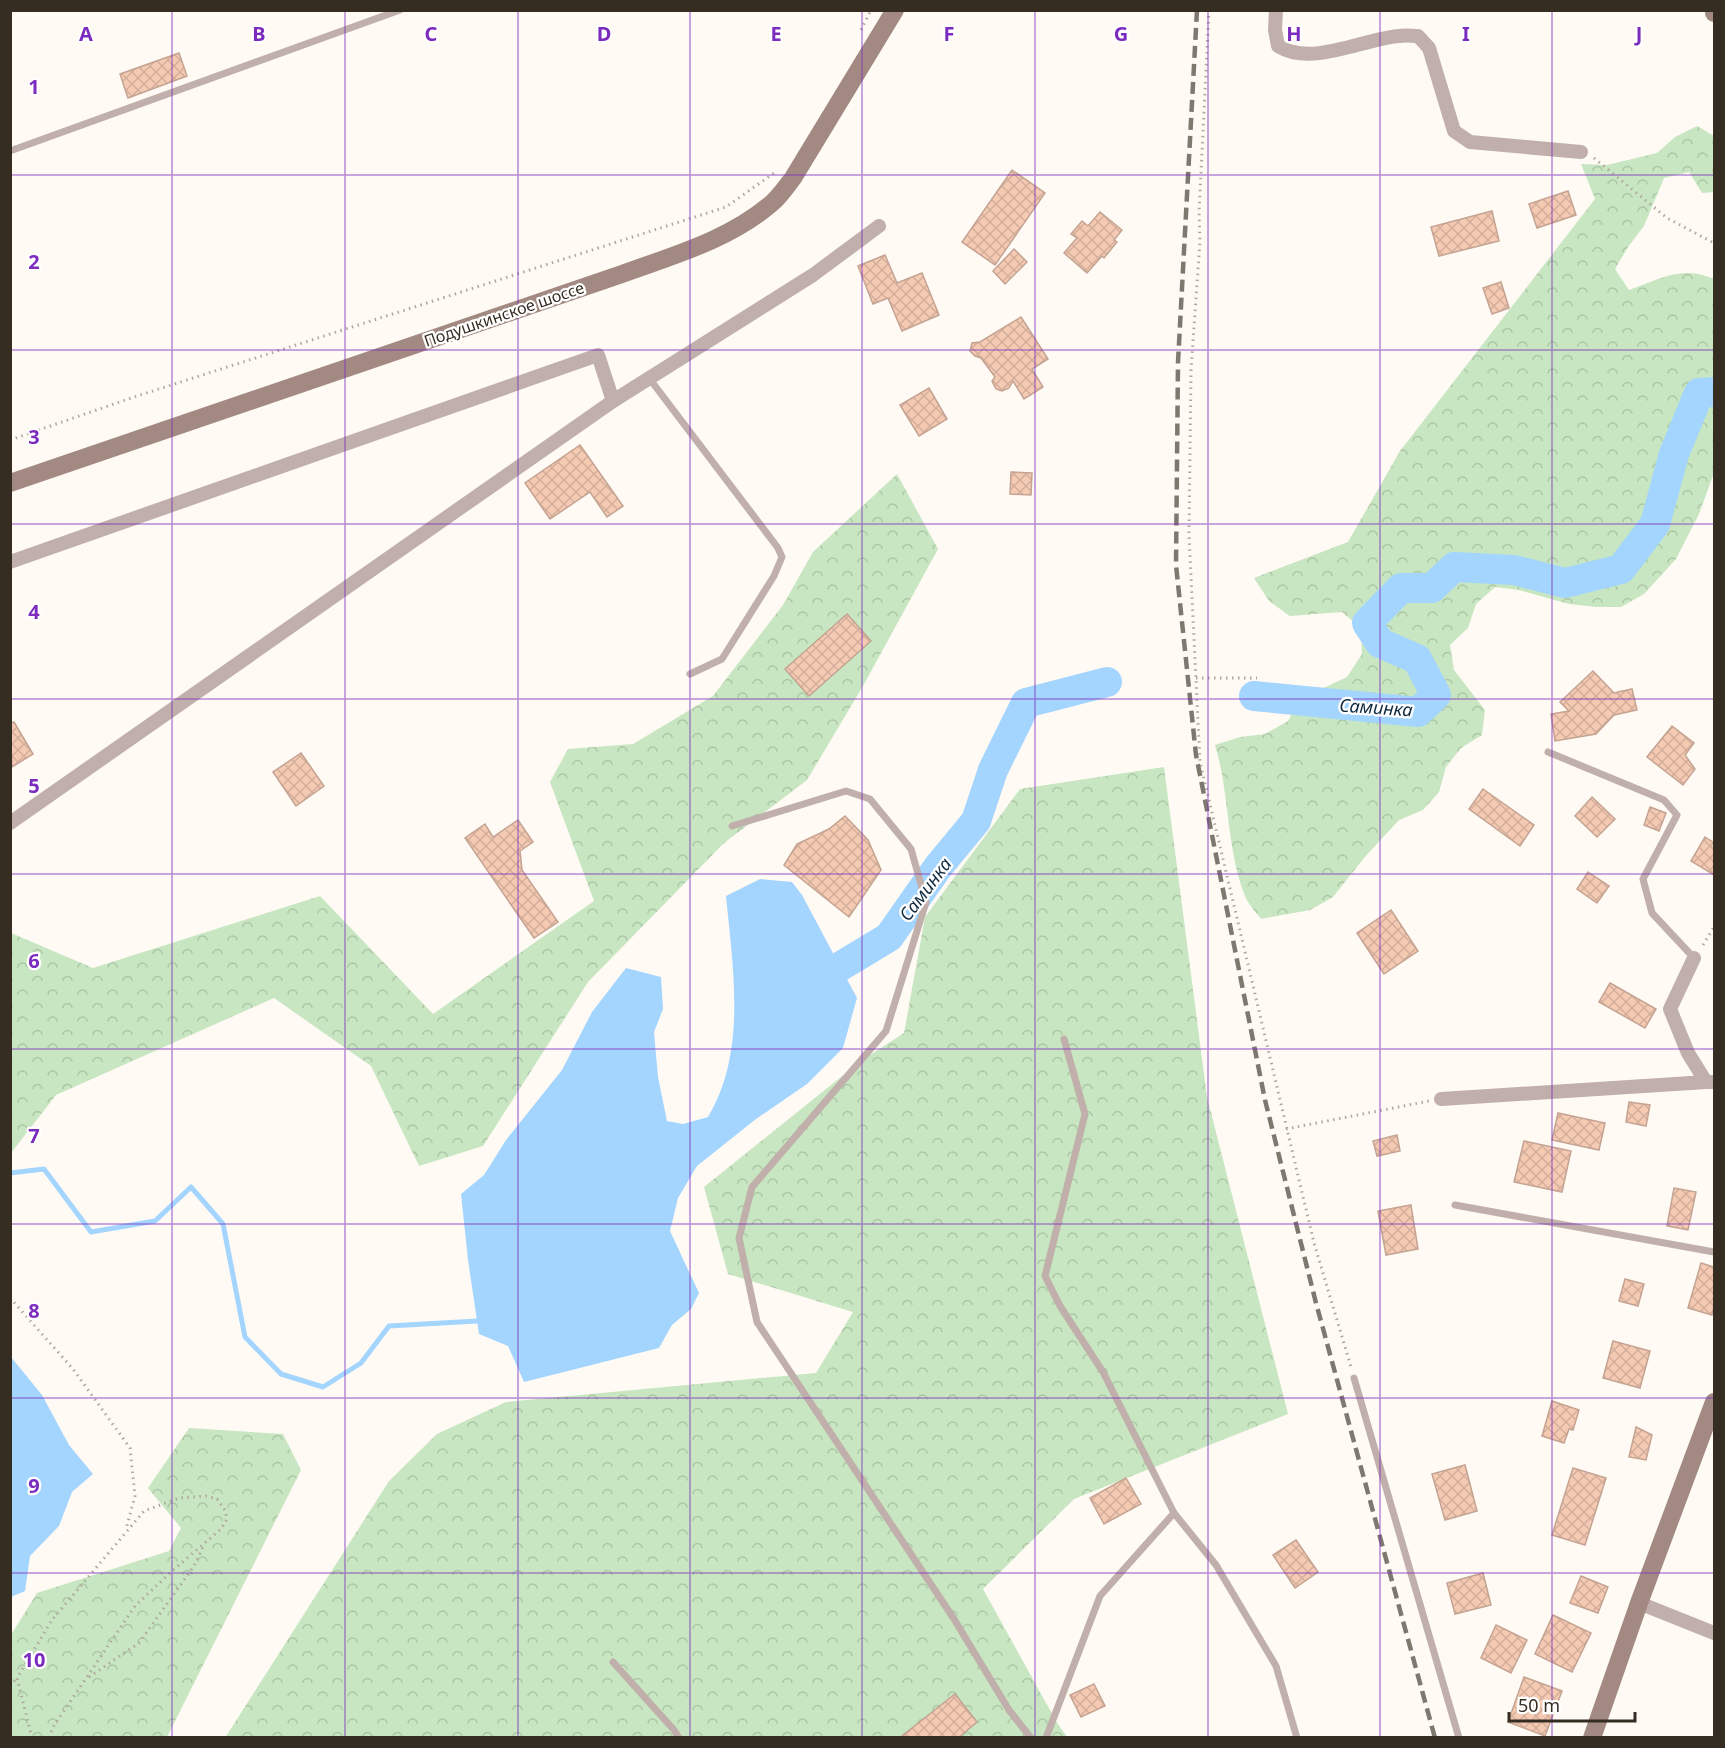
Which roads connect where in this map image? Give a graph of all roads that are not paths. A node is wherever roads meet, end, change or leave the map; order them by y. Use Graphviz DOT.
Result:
graph roads {
  1 [pos="400,10"];
  2 [pos="895,10"];
  3 [pos="1276,10"];
  4 [pos="10,151"];
  5 [pos="1581,152"];
  6 [pos="879,226"];
  7 [pos="649,378"];
  8 [pos="613,401"];
  9 [pos="10,483"];
  10 [pos="10,562"];
  11 [pos="690,674"];
  12 [pos="1548,752"];
  13 [pos="10,824"];
  14 [pos="732,826"];
  15 [pos="1694,958"];
  16 [pos="1064,1039"];
  17 [pos="1710,1082"];
  18 [pos="1441,1099"];
  19 [pos="1455,1205"];
  20 [pos="1714,1252"];
  21 [pos="1354,1378"];
  22 [pos="1714,1402"];
  23 [pos="1174,1513"];
  24 [pos="1639,1604"];
  25 [pos="1714,1633"];
  26 [pos="613,1662"];
  27 [pos="679,1737"];
  28 [pos="1031,1737"];
  29 [pos="1046,1737"];
  30 [pos="1297,1737"];
  31 [pos="1459,1737"];
  32 [pos="1592,1737"];
  1 -- 4 [label="lane"];
  2 -- 9 [label="main road, Подушкинское шоссе"];
  3 -- 5 [label="street"];
  6 -- 7 [label="street"];
  7 -- 8 [label="street"];
  7 -- 11 [label="lane"];
  8 -- 10 [label="street"];
  8 -- 13 [label="street"];
  12 -- 15 [label="lane"];
  14 -- 28 [label="lane"];
  15 -- 17 [label="street"];
  16 -- 23 [label="lane"];
  17 -- 18 [label="street"];
  19 -- 20 [label="lane"];
  21 -- 31 [label="lane"];
  22 -- 24 [label="main road"];
  23 -- 29 [label="lane"];
  23 -- 30 [label="lane"];
  24 -- 25 [label="street"];
  24 -- 32 [label="main road"];
  26 -- 27 [label="lane"];
}
